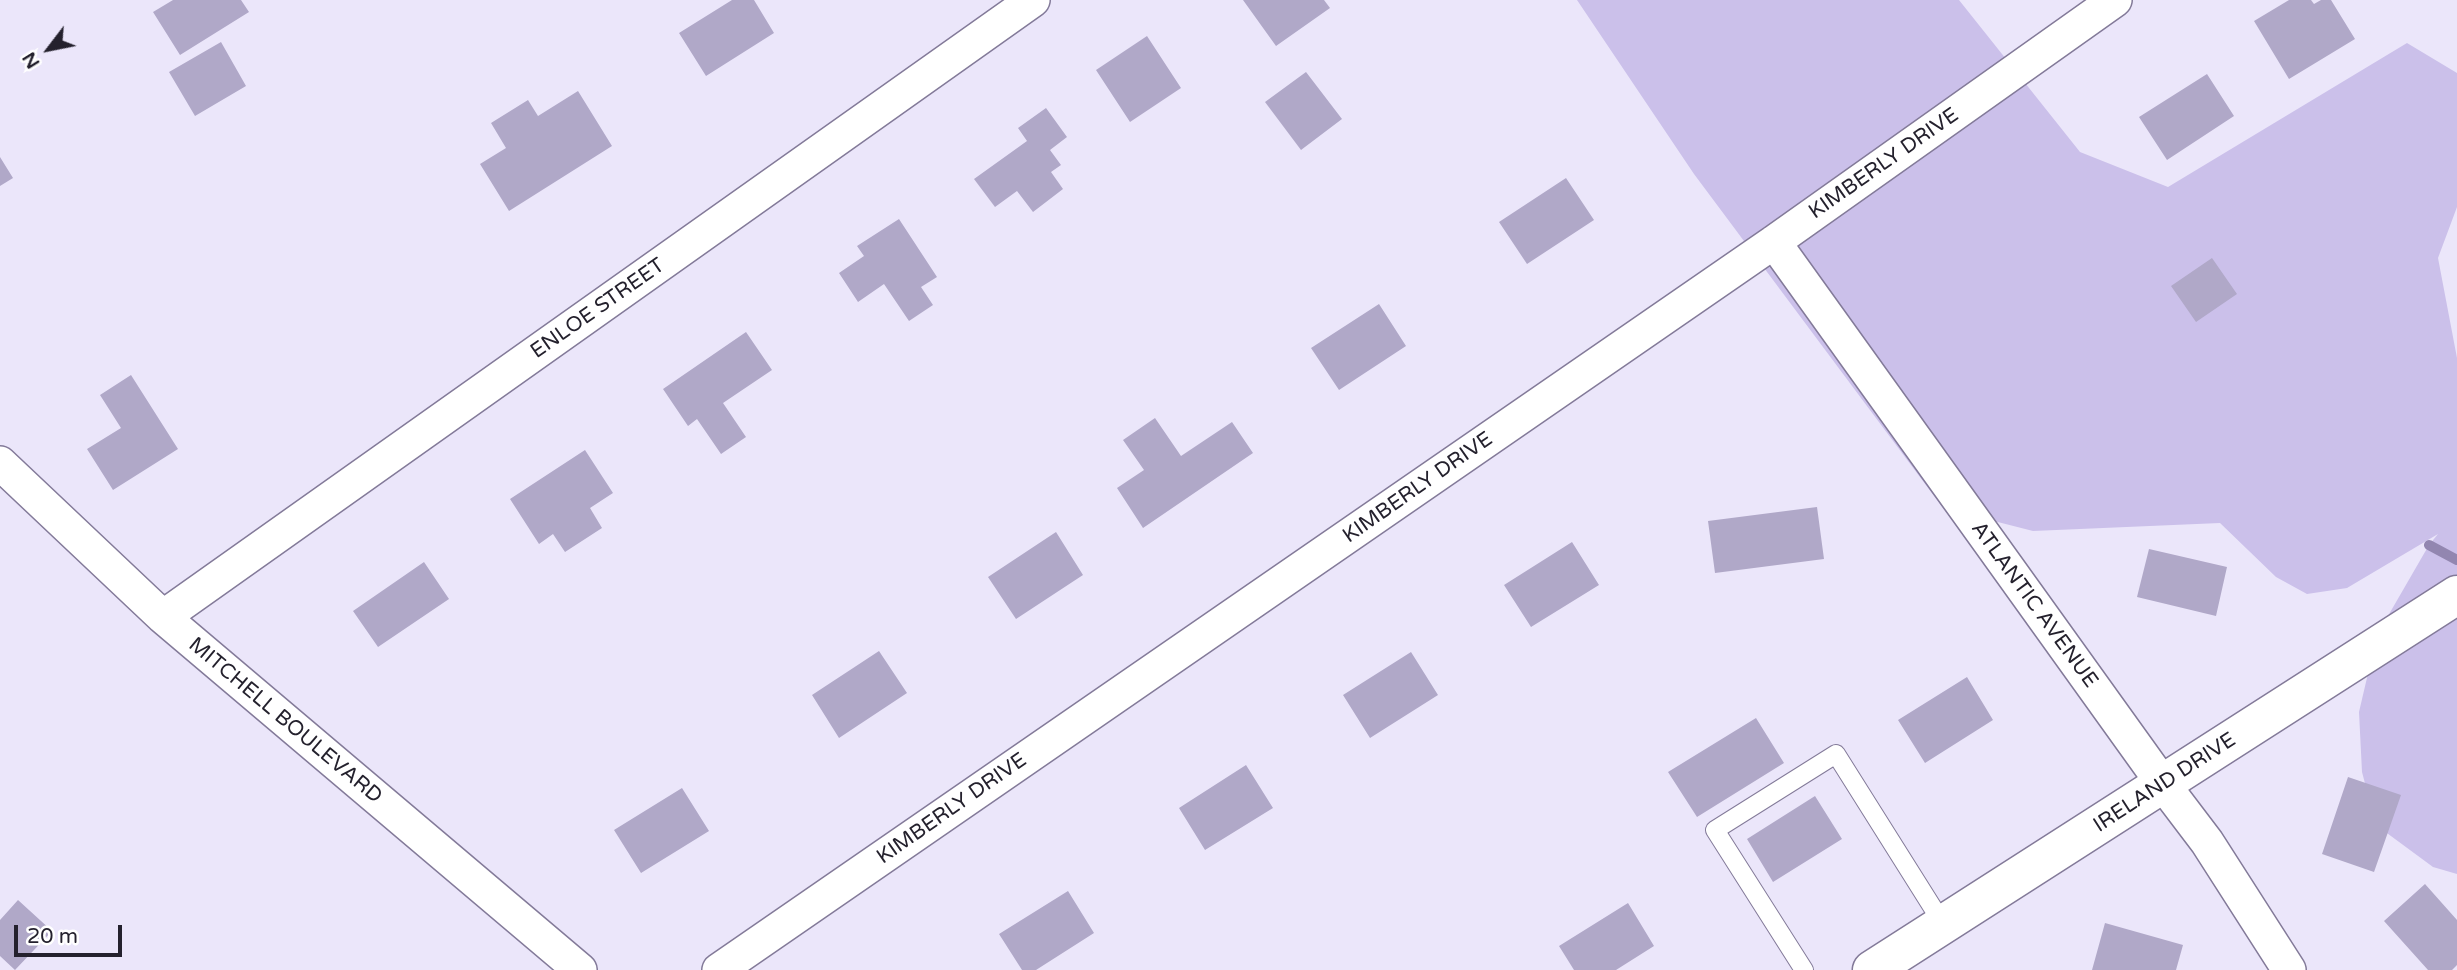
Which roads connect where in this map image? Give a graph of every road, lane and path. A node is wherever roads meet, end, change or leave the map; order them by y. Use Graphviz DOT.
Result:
graph roads {
  1 [pos="1032,0"];
  2 [pos="2115,0"];
  3 [pos="1774,242"];
  4 [pos="0,463"];
  5 [pos="2457,595"];
  6 [pos="163,617"];
  7 [pos="2162,784"];
  8 [pos="1943,925"];
  9 [pos="580,970"];
  10 [pos="719,970"];
  11 [pos="1804,970"];
  12 [pos="1872,970"];
  13 [pos="2289,970"];
  1 -- 6 [label="street, ENLOE STREET"];
  2 -- 3 [label="street, KIMBERLY DRIVE"];
  3 -- 7 [label="street, ATLANTIC AVENUE"];
  3 -- 10 [label="street, KIMBERLY DRIVE"];
  4 -- 6 [label="street, MITCHELL BOULEVARD"];
  5 -- 7 [label="main road, IRELAND DRIVE"];
  6 -- 9 [label="street, MITCHELL BOULEVARD"];
  7 -- 8 [label="main road, IRELAND DRIVE"];
  7 -- 13 [label="street, ATLANTIC AVENUE"];
  8 -- 11 [label="lane"];
  8 -- 12 [label="main road, IRELAND DRIVE"];
}
